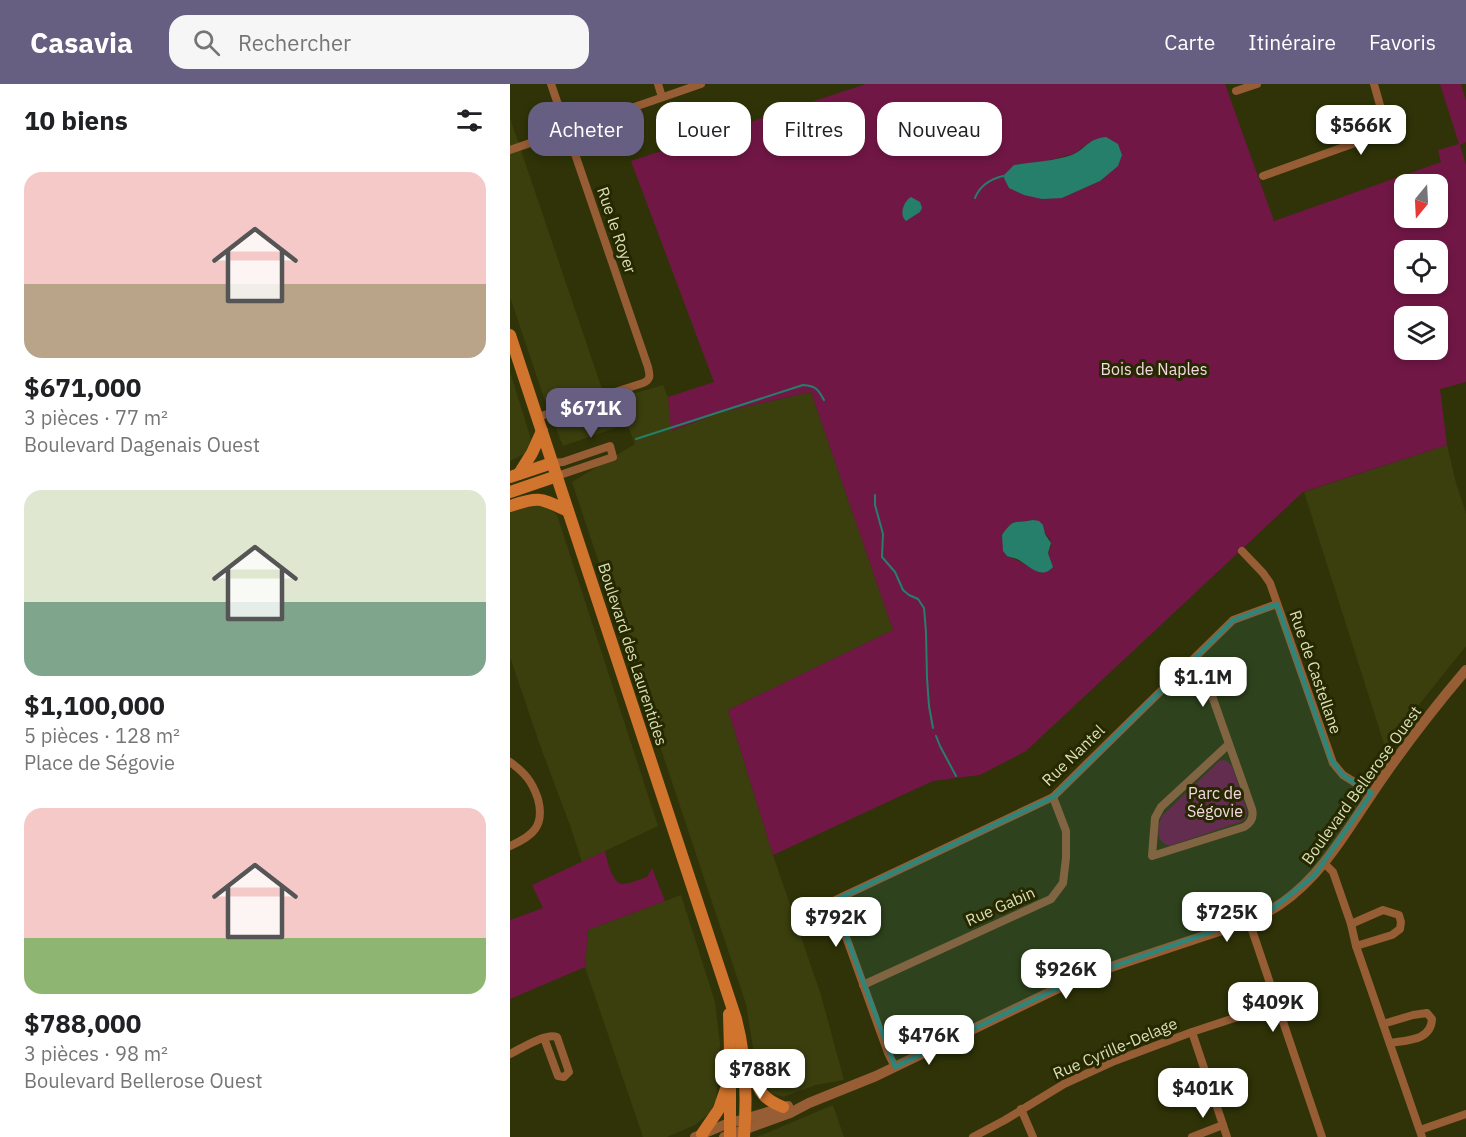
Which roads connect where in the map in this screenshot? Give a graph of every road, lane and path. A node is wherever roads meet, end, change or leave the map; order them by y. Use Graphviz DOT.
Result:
graph roads {
  1 [pos="551,84"];
  2 [pos="658,84"];
  3 [pos="701,84"];
  4 [pos="1257,84"];
  5 [pos="1374,84"];
  6 [pos="1236,91"];
  7 [pos="662,97"];
  8 [pos="557,102"];
  9 [pos="644,103"];
  10 [pos="528,144"];
  11 [pos="510,150"];
  12 [pos="576,156"];
  13 [pos="1263,176"];
  14 [pos="510,335"];
  15 [pos="537,417"];
  16 [pos="542,431"];
  17 [pos="552,463"];
  18 [pos="514,475"];
  19 [pos="557,477"];
  20 [pos="510,492"];
  21 [pos="510,506"];
  22 [pos="568,511"];
  23 [pos="1242,551"];
  24 [pos="1277,603"];
  25 [pos="1186,667"];
  26 [pos="1466,670"];
  27 [pos="1229,744"];
  28 [pos="510,762"];
  29 [pos="1372,794"];
  30 [pos="1053,797"];
  31 [pos="510,846"];
  32 [pos="1324,863"];
  33 [pos="833,901"];
  34 [pos="795,919"];
  35 [pos="1249,921"];
  36 [pos="1351,924"];
  37 [pos="1356,946"];
  38 [pos="724,983"];
  39 [pos="863,985"];
  40 [pos="1277,1004"];
  41 [pos="1383,1024"];
  42 [pos="1192,1032"];
  43 [pos="544,1038"];
  44 [pos="1390,1043"];
  45 [pos="743,1053"];
  46 [pos="510,1054"];
  47 [pos="895,1067"];
  48 [pos="730,1073"];
  49 [pos="809,1103"];
  50 [pos="783,1107"];
  51 [pos="1021,1109"];
  52 [pos="1466,1114"];
  53 [pos="1223,1125"];
  54 [pos="745,1128"];
  55 [pos="728,1133"];
  56 [pos="1421,1133"];
  57 [pos="698,1136"];
  58 [pos="973,1137"];
  59 [pos="1033,1137"];
  60 [pos="1192,1137"];
  61 [pos="1227,1137"];
  62 [pos="1322,1137"];
  1 -- 8 [label="street, Rue le Royer"];
  2 -- 7 [label="street"];
  3 -- 7 [label="street"];
  4 -- 6 [label="street"];
  5 -- 13 [label="street"];
  7 -- 9 [label="street"];
  10 -- 11 [label="street"];
  12 -- 15 [label="street, Rue le Royer"];
  14 -- 15 [label="main road, Boulevard des Laurentides"];
  15 -- 16 [label="main road, Boulevard des Laurentides"];
  16 -- 17 [label="main road, Boulevard des Laurentides"];
  16 -- 18 [label="main road"];
  17 -- 18 [label="main road"];
  17 -- 19 [label="main road, Boulevard des Laurentides"];
  17 -- 19 [label="street"];
  19 -- 20 [label="main road"];
  19 -- 22 [label="main road, Boulevard des Laurentides"];
  21 -- 22 [label="main road"];
  22 -- 38 [label="main road, Boulevard des Laurentides"];
  23 -- 24 [label="street, Rue de Castellane"];
  24 -- 25 [label="street, Rue Nantel"];
  24 -- 29 [label="street, Rue de Castellane"];
  25 -- 27 [label="street"];
  25 -- 30 [label="street, Rue Nantel"];
  26 -- 29 [label="street, Boulevard Bellerose Ouest"];
  27 -- 27 [label="street"];
  28 -- 31 [label="street"];
  29 -- 32 [label="street, Boulevard Bellerose Ouest"];
  30 -- 33 [label="street, Rue Nantel"];
  30 -- 39 [label="street, Rue Gabin"];
  32 -- 35 [label="street, Boulevard Bellerose Ouest"];
  32 -- 36 [label="street"];
  33 -- 34 [label="street, Rue Nantel"];
  33 -- 39 [label="street"];
  35 -- 40 [label="street"];
  35 -- 47 [label="street, Boulevard Bellerose Ouest"];
  36 -- 37 [label="street"];
  36 -- 37 [label="street"];
  37 -- 41 [label="street"];
  38 -- 45 [label="main road, Boulevard des Laurentides"];
  38 -- 48 [label="main road, Boulevard des Laurentides"];
  39 -- 47 [label="street"];
  40 -- 42 [label="street, Rue Cyrille-Delage"];
  40 -- 62 [label="street"];
  41 -- 44 [label="street"];
  41 -- 44 [label="street"];
  42 -- 51 [label="street, Rue Cyrille-Delage"];
  42 -- 53 [label="street"];
  43 -- 43 [label="street"];
  43 -- 46 [label="street"];
  44 -- 56 [label="street"];
  45 -- 50 [label="main road"];
  45 -- 54 [label="main road, Boulevard des Laurentides"];
  47 -- 49 [label="street, Boulevard Bellerose Ouest"];
  48 -- 55 [label="main road, Boulevard des Laurentides"];
  48 -- 57 [label="main road"];
  49 -- 50 [label="street, Boulevard Bellerose Ouest"];
  49 -- 54 [label="street, Boulevard Bellerose Ouest"];
  50 -- 54 [label="street, Boulevard Bellerose Ouest"];
  51 -- 58 [label="street, Rue Cyrille-Delage"];
  51 -- 59 [label="street"];
  52 -- 56 [label="street"];
  53 -- 60 [label="street"];
  53 -- 61 [label="street"];
  54 -- 55 [label="street"];
  55 -- 57 [label="street"];
}
